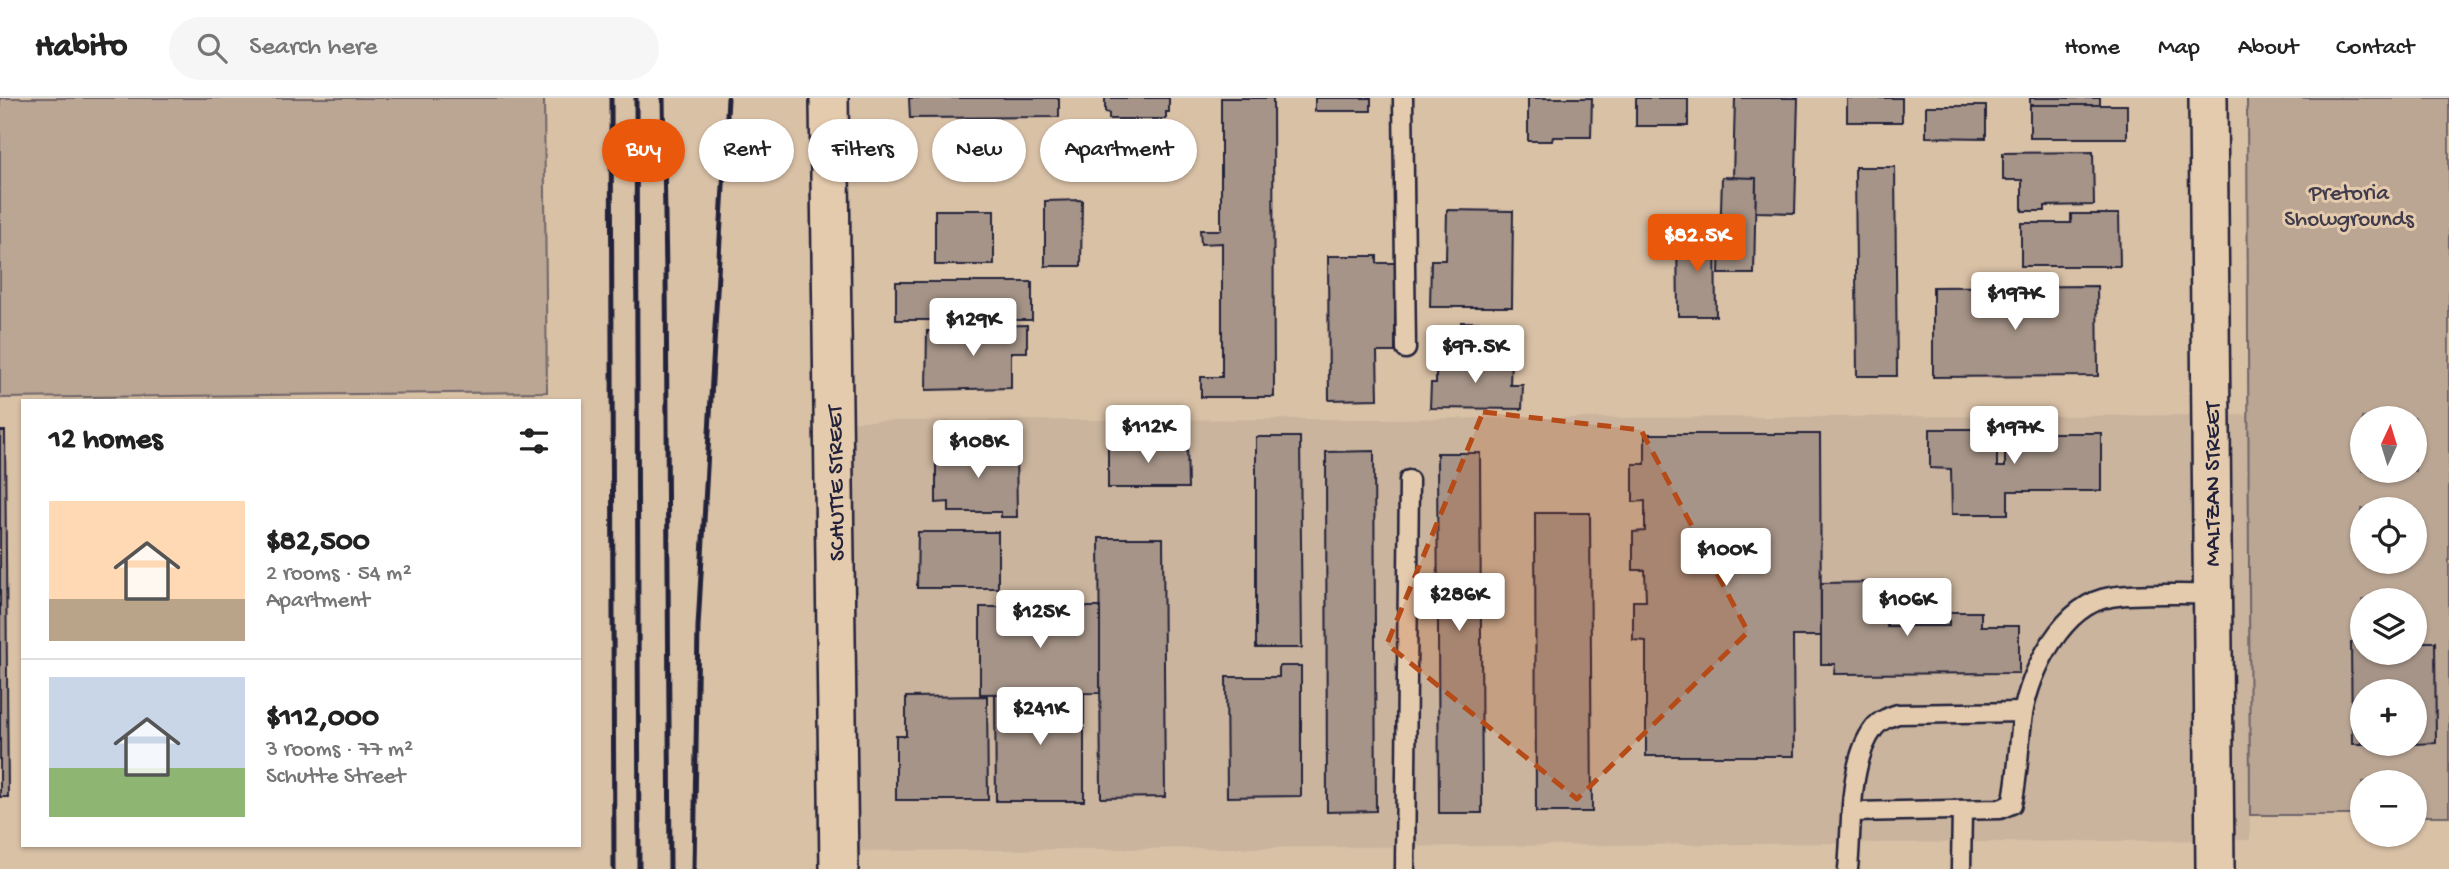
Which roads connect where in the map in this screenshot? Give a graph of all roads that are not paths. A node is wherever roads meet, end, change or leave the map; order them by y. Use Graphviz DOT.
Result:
graph roads {
  1 [pos="828,98"];
  2 [pos="1403,98"];
  3 [pos="2208,98"];
  4 [pos="1406,349"];
  5 [pos="1409,480"];
  6 [pos="2212,594"];
  7 [pos="2023,712"];
  8 [pos="1962,810"];
  9 [pos="1853,812"];
  10 [pos="839,869"];
  11 [pos="1405,869"];
  12 [pos="1848,869"];
  13 [pos="1961,869"];
  14 [pos="2215,869"];
  1 -- 10 [label="street, SCHUTTE STREET"];
  2 -- 4 [label="lane"];
  3 -- 6 [label="street, MALTZAN STREET"];
  5 -- 11 [label="lane"];
  6 -- 7 [label="lane"];
  6 -- 14 [label="street, MALTZAN STREET"];
  7 -- 8 [label="lane"];
  7 -- 9 [label="lane"];
  8 -- 9 [label="lane"];
  8 -- 13 [label="lane"];
  9 -- 12 [label="lane"];
}
